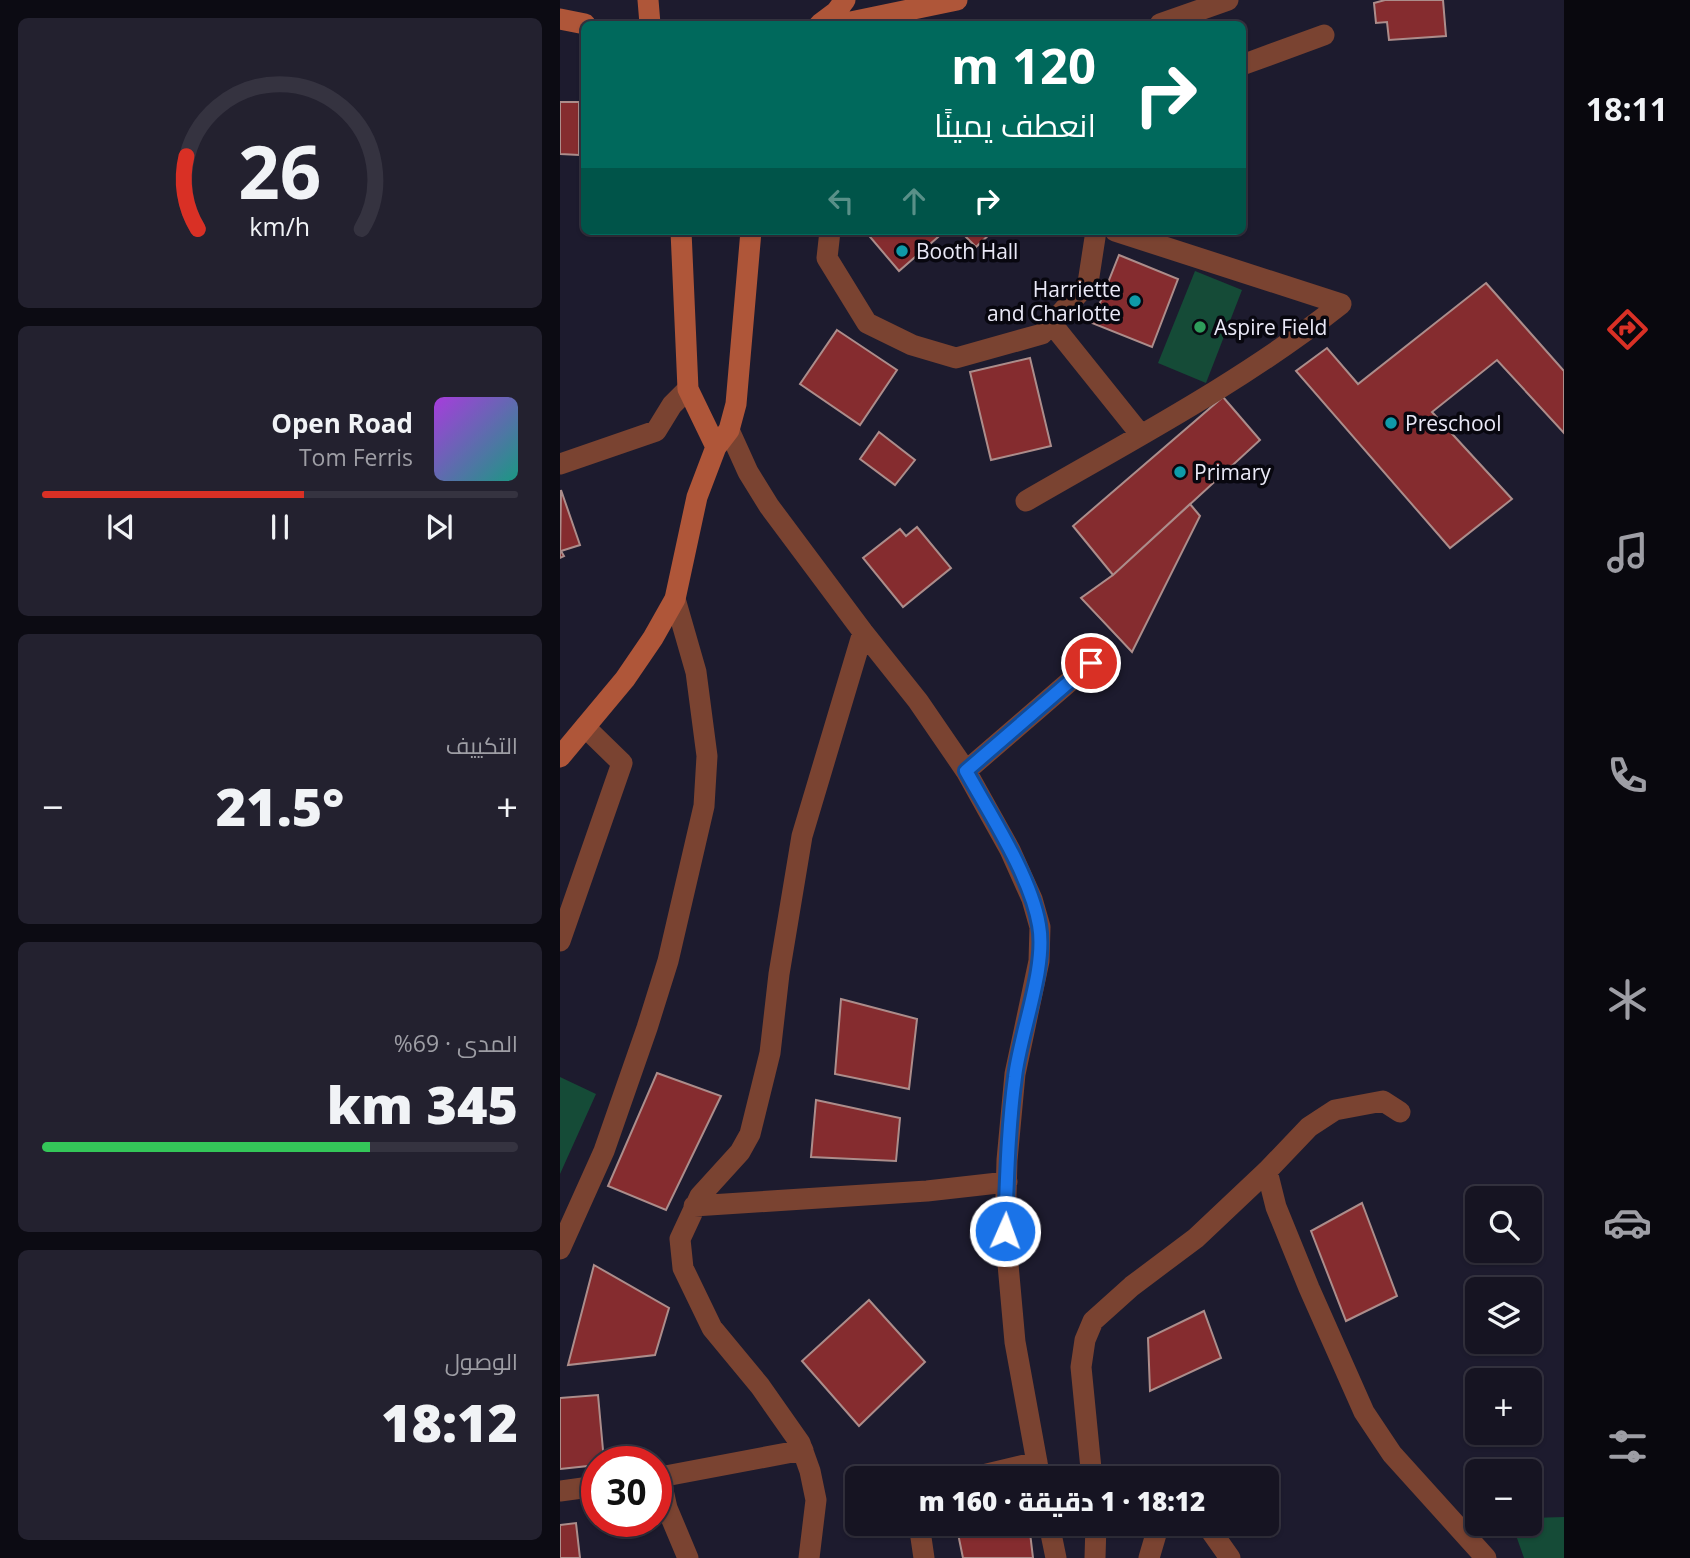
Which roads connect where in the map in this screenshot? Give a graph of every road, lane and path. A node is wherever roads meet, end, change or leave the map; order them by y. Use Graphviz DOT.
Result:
graph roads {
  1 [pos="648,0"];
  2 [pos="845,0"];
  3 [pos="957,0"];
  4 [pos="1228,0"];
  5 [pos="560,19"];
  6 [pos="650,21"];
  7 [pos="824,21"];
  8 [pos="856,21"];
  9 [pos="1168,21"];
  10 [pos="581,23"];
  11 [pos="1324,35"];
  12 [pos="1246,64"];
  13 [pos="681,235"];
  14 [pos="751,235"];
  15 [pos="830,235"];
  16 [pos="1095,235"];
  17 [pos="1127,235"];
  18 [pos="1052,324"];
  19 [pos="688,389"];
  20 [pos="1141,435"];
  21 [pos="722,439"];
  22 [pos="560,464"];
  23 [pos="1026,501"];
  24 [pos="675,599"];
  25 [pos="863,632"];
  26 [pos="1091,663"];
  27 [pos="584,727"];
  28 [pos="560,757"];
  29 [pos="966,771"];
  30 [pos="560,941"];
  31 [pos="1399,1112"];
  32 [pos="1267,1171"];
  33 [pos="1007,1182"];
  34 [pos="694,1206"];
  35 [pos="560,1249"];
  36 [pos="803,1450"];
  37 [pos="1038,1466"];
  38 [pos="1091,1466"];
  39 [pos="672,1474"];
  40 [pos="581,1488"];
  41 [pos="560,1491"];
  42 [pos="672,1520"];
  43 [pos="921,1536"];
  44 [pos="1051,1536"];
  45 [pos="1096,1536"];
  46 [pos="1156,1536"];
  47 [pos="1214,1536"];
  48 [pos="688,1558"];
  49 [pos="809,1558"];
  50 [pos="924,1558"];
  51 [pos="1056,1558"];
  52 [pos="1095,1558"];
  53 [pos="1150,1558"];
  54 [pos="1230,1558"];
  55 [pos="1486,1558"];
  1 -- 6 [label="street"];
  2 -- 7 [label="street"];
  3 -- 8 [label="street"];
  4 -- 9 [label="street"];
  5 -- 10 [label="street"];
  11 -- 12 [label="street"];
  13 -- 19 [label="street"];
  14 -- 21 [label="street"];
  15 -- 18 [label="street"];
  16 -- 18 [label="street"];
  17 -- 20 [label="street"];
  18 -- 20 [label="street"];
  19 -- 21 [label="street"];
  19 -- 22 [label="street"];
  20 -- 23 [label="street"];
  21 -- 24 [label="street"];
  21 -- 25 [label="street"];
  24 -- 27 [label="street"];
  24 -- 35 [label="street"];
  25 -- 29 [label="street"];
  25 -- 34 [label="street"];
  26 -- 29 [label="street"];
  27 -- 28 [label="street"];
  27 -- 30 [label="street"];
  29 -- 33 [label="street"];
  31 -- 32 [label="street"];
  32 -- 38 [label="street"];
  32 -- 55 [label="street"];
  33 -- 34 [label="street"];
  33 -- 37 [label="street"];
  34 -- 36 [label="street"];
  36 -- 39 [label="street"];
  36 -- 49 [label="street"];
  40 -- 41 [label="street"];
  42 -- 48 [label="street"];
  43 -- 50 [label="street"];
  44 -- 51 [label="street"];
  45 -- 52 [label="street"];
  46 -- 53 [label="street"];
  47 -- 54 [label="street"];
}
